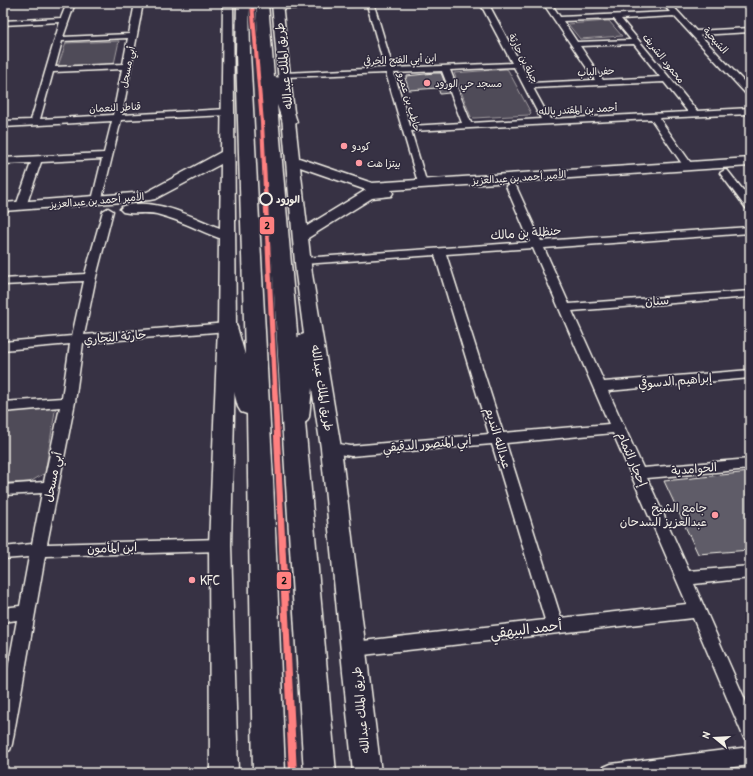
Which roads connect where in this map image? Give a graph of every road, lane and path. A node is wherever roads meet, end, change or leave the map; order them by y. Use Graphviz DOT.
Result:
graph roads {
  1 [pos="71,3"];
  2 [pos="139,3"];
  3 [pos="228,3"];
  4 [pos="243,3"];
  5 [pos="370,3"];
  6 [pos="375,3"];
  7 [pos="484,3"];
  8 [pos="547,3"];
  9 [pos="666,3"];
  10 [pos="273,4"];
  11 [pos="677,14"];
  12 [pos="616,17"];
  13 [pos="559,19"];
  14 [pos="64,20"];
  15 [pos="3,23"];
  16 [pos="750,30"];
  17 [pos="696,33"];
  18 [pos="133,36"];
  19 [pos="59,39"];
  20 [pos="636,42"];
  21 [pos="576,44"];
  22 [pos="266,49"];
  23 [pos="243,53"];
  24 [pos="516,65"];
  25 [pos="127,66"];
  26 [pos="445,68"];
  27 [pos="50,70"];
  28 [pos="389,70"];
  29 [pos="286,75"];
  30 [pos="666,79"];
  31 [pos="600,82"];
  32 [pos="527,86"];
  33 [pos="750,92"];
  34 [pos="228,106"];
  35 [pos="750,110"];
  36 [pos="695,114"];
  37 [pos="653,116"];
  38 [pos="117,118"];
  39 [pos="35,122"];
  40 [pos="290,122"];
  41 [pos="546,122"];
  42 [pos="3,124"];
  43 [pos="468,126"];
  44 [pos="407,129"];
  45 [pos="228,154"];
  46 [pos="108,156"];
  47 [pos="37,159"];
  48 [pos="293,160"];
  49 [pos="3,161"];
  50 [pos="750,162"];
  51 [pos="688,166"];
  52 [pos="750,171"];
  53 [pos="724,173"];
  54 [pos="422,184"];
  55 [pos="511,186"];
  56 [pos="97,200"];
  57 [pos="21,206"];
  58 [pos="750,206"];
  59 [pos="3,207"];
  60 [pos="108,211"];
  61 [pos="3,218"];
  62 [pos="750,230"];
  63 [pos="227,236"];
  64 [pos="301,236"];
  65 [pos="537,245"];
  66 [pos="440,252"];
  67 [pos="304,267"];
  68 [pos="90,277"];
  69 [pos="3,282"];
  70 [pos="750,294"];
  71 [pos="565,308"];
  72 [pos="227,327"];
  73 [pos="77,340"];
  74 [pos="3,346"];
  75 [pos="750,374"];
  76 [pos="600,387"];
  77 [pos="68,402"];
  78 [pos="3,407"];
  79 [pos="618,428"];
  80 [pos="296,438"];
  81 [pos="498,438"];
  82 [pos="331,448"];
  83 [pos="750,464"];
  84 [pos="638,474"];
  85 [pos="261,480"];
  86 [pos="50,487"];
  87 [pos="3,490"];
  88 [pos="220,545"];
  89 [pos="40,550"];
  90 [pos="3,553"];
  91 [pos="750,572"];
  92 [pos="684,578"];
  93 [pos="698,610"];
  94 [pos="28,612"];
  95 [pos="3,615"];
  96 [pos="555,625"];
  97 [pos="354,649"];
  98 [pos="750,732"];
  99 [pos="3,744"];
  100 [pos="750,756"];
  101 [pos="224,773"];
  102 [pos="269,773"];
  103 [pos="320,773"];
  104 [pos="367,773"];
  105 [pos="611,773"];
  1 -- 14 [label="street"];
  2 -- 18 [label="street, أبي مسحل"];
  3 -- 34 [label="main road"];
  4 -- 23 [label="highway"];
  5 -- 6 [label="street"];
  5 -- 10 [label="street"];
  5 -- 28 [label="street, حاطب بن عمرو"];
  7 -- 24 [label="street, جبلة بن حارثة"];
  8 -- 13 [label="street"];
  9 -- 11 [label="street, الشيحية"];
  10 -- 22 [label="highway, طريق الملك عبدالله"];
  10 -- 29 [label="main road, طريق الملك عبدالله"];
  11 -- 12 [label="street"];
  11 -- 17 [label="street, الشيحية"];
  12 -- 13 [label="street"];
  12 -- 20 [label="street, محمود الشريف"];
  13 -- 21 [label="street"];
  14 -- 15 [label="street"];
  14 -- 19 [label="street"];
  16 -- 17 [label="street"];
  17 -- 33 [label="street, الشيحية"];
  18 -- 19 [label="street"];
  18 -- 25 [label="street, أبي مسحل"];
  19 -- 27 [label="street"];
  20 -- 21 [label="street"];
  20 -- 30 [label="street, محمود الشريف"];
  21 -- 31 [label="street"];
  22 -- 40 [label="highway"];
  22 -- 80 [label="highway, طريق الملك عبدالله"];
  23 -- 34 [label="main road"];
  23 -- 85 [label="highway"];
  24 -- 26 [label="street, ابن أبي الفتح الخرفي"];
  24 -- 32 [label="street, جبلة بن حارثة"];
  25 -- 27 [label="street"];
  25 -- 38 [label="street, أبي مسحل"];
  26 -- 28 [label="street, ابن أبي الفتح الخرفي"];
  26 -- 43 [label="street"];
  27 -- 39 [label="street"];
  28 -- 29 [label="street, ابن أبي الفتح الخرفي"];
  28 -- 44 [label="street, حاطب بن عمرو"];
  29 -- 40 [label="main road, طريق الملك عبدالله"];
  30 -- 31 [label="street, حفر الباب"];
  30 -- 36 [label="street, محمود الشريف"];
  31 -- 32 [label="street, حفر الباب"];
  32 -- 41 [label="street, جبلة بن حارثة"];
  34 -- 38 [label="street, قناطر النعمان"];
  34 -- 45 [label="main road"];
  35 -- 36 [label="street, أحمد بن المقتدر بالله"];
  36 -- 37 [label="street, أحمد بن المقتدر بالله"];
  37 -- 41 [label="street, أحمد بن المقتدر بالله"];
  37 -- 51 [label="street"];
  38 -- 39 [label="street, قناطر النعمان"];
  38 -- 46 [label="street, أبي مسحل"];
  39 -- 42 [label="street, قناطر النعمان"];
  40 -- 48 [label="main road, طريق الملك عبدالله"];
  41 -- 43 [label="street, أحمد بن المقتدر بالله"];
  43 -- 44 [label="street, أحمد بن المقتدر بالله"];
  44 -- 54 [label="street, حاطب بن عمرو"];
  45 -- 56 [label="main road, الأمير أحمد بن عبدالعزيز"];
  45 -- 63 [label="main road"];
  46 -- 47 [label="street"];
  46 -- 56 [label="street, أبي مسحل"];
  47 -- 49 [label="street"];
  47 -- 57 [label="street"];
  48 -- 54 [label="main road, الأمير أحمد بن عبدالعزيز"];
  48 -- 64 [label="main road, طريق الملك عبدالله"];
  50 -- 51 [label="main road, الأمير أحمد بن عبدالعزيز"];
  51 -- 54 [label="main road, الأمير أحمد بن عبدالعزيز"];
  52 -- 53 [label="main road, الأمير أحمد بن عبدالعزيز"];
  53 -- 55 [label="main road, الأمير أحمد بن عبدالعزيز"];
  53 -- 58 [label="street"];
  55 -- 64 [label="main road, الأمير أحمد بن عبدالعزيز"];
  55 -- 65 [label="street, إحجار الثمام"];
  56 -- 57 [label="main road, الأمير أحمد بن عبدالعزيز"];
  57 -- 59 [label="main road, الأمير أحمد بن عبدالعزيز"];
  60 -- 61 [label="main road, الأمير أحمد بن عبدالعزيز"];
  60 -- 63 [label="main road, الأمير أحمد بن عبدالعزيز"];
  60 -- 68 [label="street, أبي مسحل"];
  62 -- 65 [label="street, حنظلة بن مالك"];
  63 -- 72 [label="main road"];
  64 -- 67 [label="main road, طريق الملك عبدالله"];
  65 -- 66 [label="street, حنظلة بن مالك"];
  65 -- 71 [label="street, إحجار الثمام"];
  66 -- 67 [label="street, حنظلة بن مالك"];
  66 -- 81 [label="street, عبدالله النديم"];
  67 -- 80 [label="main road"];
  67 -- 82 [label="main road, طريق الملك عبدالله"];
  68 -- 69 [label="street"];
  68 -- 73 [label="street, أبي مسحل"];
  70 -- 71 [label="street, سنان"];
  71 -- 76 [label="street, إحجار الثمام"];
  72 -- 73 [label="street, حارثة النجاري"];
  72 -- 85 [label="highway"];
  72 -- 88 [label="main road"];
  73 -- 74 [label="street, حارثة النجاري"];
  73 -- 77 [label="street, أبي مسحل"];
  75 -- 76 [label="street, إبراهيم الدسوقي"];
  76 -- 79 [label="street, إحجار الثمام"];
  77 -- 78 [label="street"];
  77 -- 86 [label="street, أبي مسحل"];
  79 -- 81 [label="street, أبي المنصور الدقيقي"];
  79 -- 84 [label="street, إحجار الثمام"];
  80 -- 103 [label="highway, طريق الملك عبدالله"];
  81 -- 82 [label="street, أبي المنصور الدقيقي"];
  81 -- 96 [label="street, عبدالله النديم"];
  82 -- 97 [label="main road, طريق الملك عبدالله"];
  83 -- 84 [label="street, الحوامدية"];
  84 -- 92 [label="street, إحجار الثمام"];
  85 -- 102 [label="highway"];
  86 -- 87 [label="street"];
  86 -- 89 [label="street, أبي مسحل"];
  88 -- 89 [label="street, ابن المأمون"];
  88 -- 101 [label="main road"];
  89 -- 90 [label="street, ابن المأمون"];
  89 -- 94 [label="street, أبي مسحل"];
  91 -- 92 [label="street"];
  92 -- 93 [label="street, إحجار الثمام"];
  93 -- 96 [label="street, أحمد البيهقي"];
  93 -- 98 [label="street, إحجار الثمام"];
  94 -- 95 [label="street"];
  94 -- 99 [label="street, أبي مسحل"];
  96 -- 97 [label="street, أحمد البيهقي"];
  97 -- 104 [label="main road, طريق الملك عبدالله"];
  100 -- 105 [label="street"];
}
